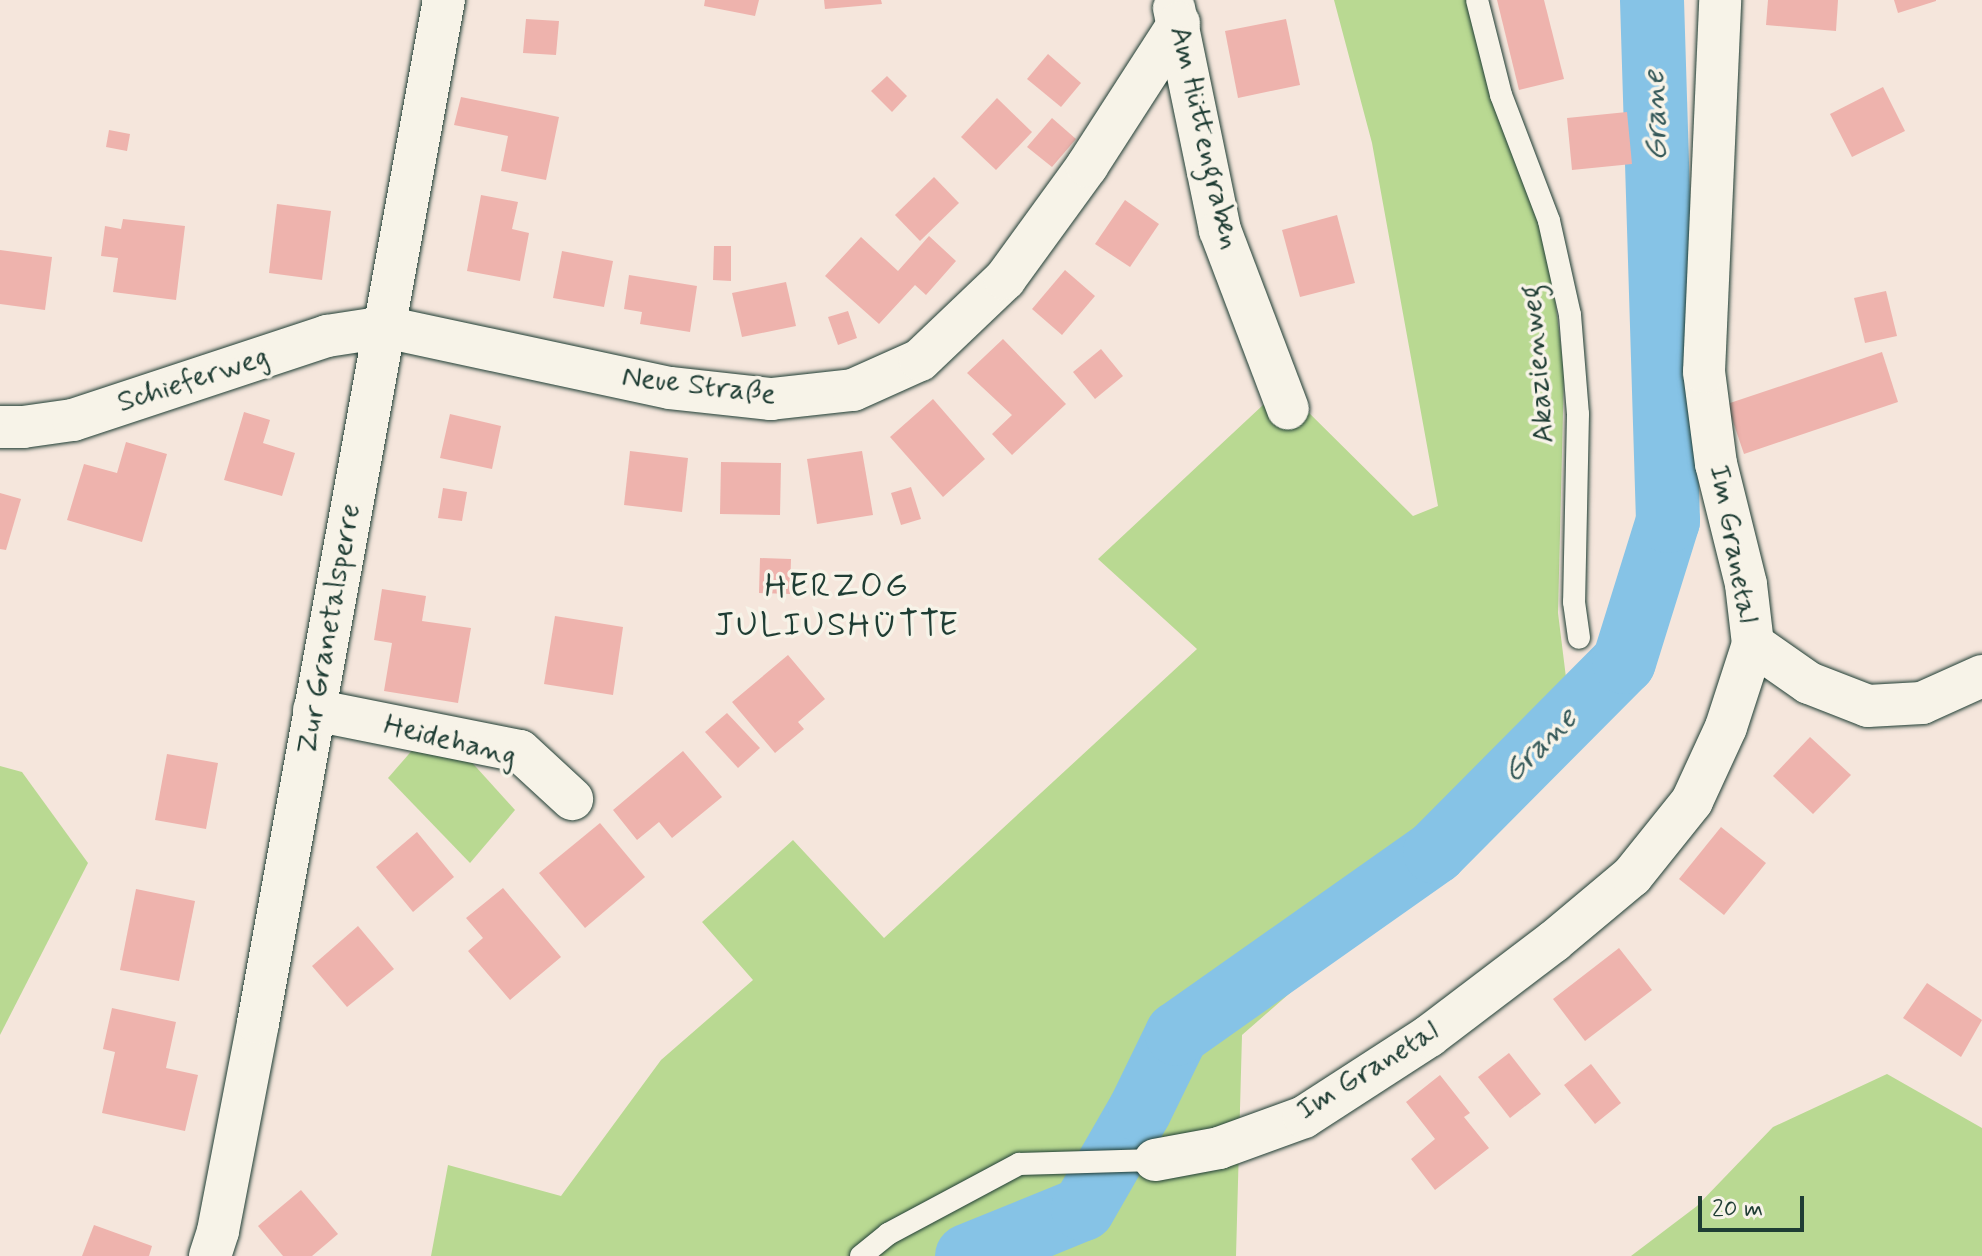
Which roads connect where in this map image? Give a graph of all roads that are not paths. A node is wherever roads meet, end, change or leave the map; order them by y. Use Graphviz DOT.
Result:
graph roads {
  1 [pos="444,0"];
  2 [pos="1477,0"];
  3 [pos="1720,0"];
  4 [pos="1176,11"];
  5 [pos="385,327"];
  6 [pos="1288,409"];
  7 [pos="0,427"];
  8 [pos="1579,638"];
  9 [pos="1753,644"];
  10 [pos="1982,676"];
  11 [pos="314,710"];
  12 [pos="572,799"];
  13 [pos="1155,1160"];
  14 [pos="210,1256"];
  15 [pos="861,1256"];
  1 -- 5 [label="street, Zur Granetalsperre"];
  2 -- 8 [label="lane, Akazienweg"];
  3 -- 9 [label="street, Im Granetal"];
  4 -- 5 [label="street, Neue Straße"];
  4 -- 6 [label="street, Am Hüttengraben"];
  5 -- 7 [label="street, Schieferweg"];
  5 -- 11 [label="street, Zur Granetalsperre"];
  9 -- 10 [label="street"];
  9 -- 13 [label="street, Im Granetal"];
  11 -- 12 [label="street, Heidehang"];
  11 -- 14 [label="street, Zur Granetalsperre"];
  13 -- 15 [label="lane"];
}
